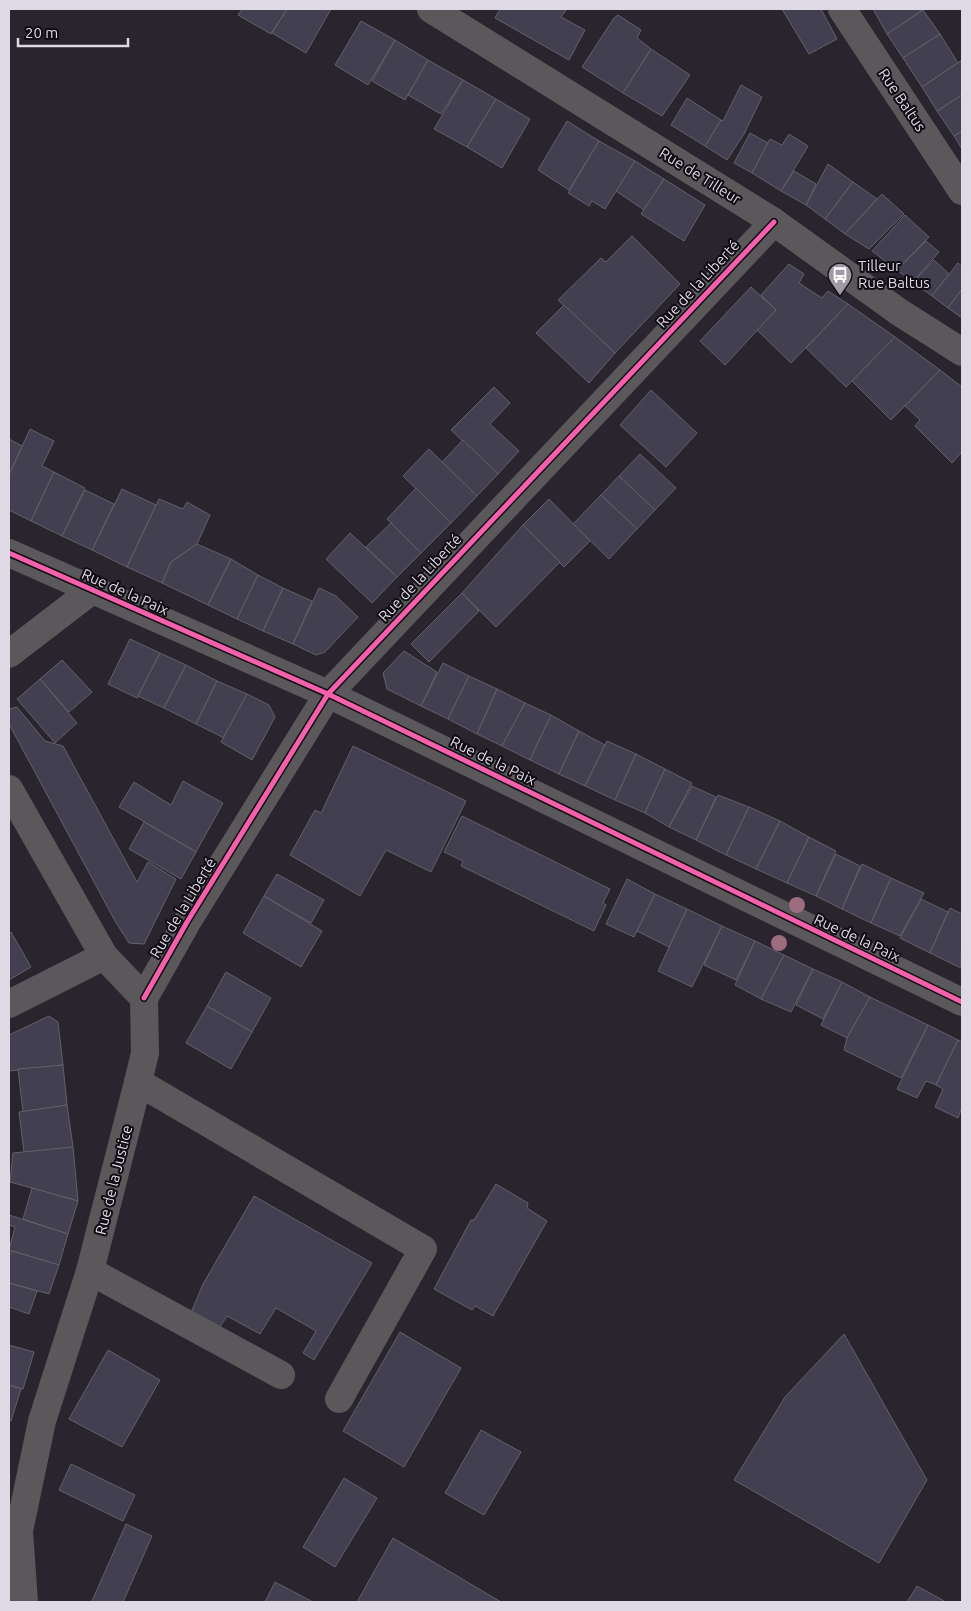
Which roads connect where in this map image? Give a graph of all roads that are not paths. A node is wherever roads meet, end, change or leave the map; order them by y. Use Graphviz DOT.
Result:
graph roads {
  1 [pos="431,9"];
  2 [pos="842,9"];
  3 [pos="962,191"];
  4 [pos="774,222"];
  5 [pos="962,352"];
  6 [pos="9,554"];
  7 [pos="91,591"];
  8 [pos="9,654"];
  9 [pos="328,694"];
  10 [pos="9,789"];
  11 [pos="104,956"];
  12 [pos="144,998"];
  13 [pos="962,1002"];
  14 [pos="9,1004"];
  15 [pos="138,1082"];
  16 [pos="90,1270"];
  17 [pos="281,1375"];
  18 [pos="339,1399"];
  19 [pos="24,1602"];
  1 -- 4 [label="street, Rue de Tilleur"];
  2 -- 3 [label="street, Rue Baltus"];
  4 -- 5 [label="street, Rue de Tilleur"];
  4 -- 9 [label="street, Rue de la Liberté"];
  6 -- 7 [label="street, Rue de la Paix"];
  7 -- 8 [label="street, Rue de la Paix"];
  7 -- 9 [label="street, Rue de la Paix"];
  9 -- 12 [label="street, Rue de la Liberté"];
  9 -- 13 [label="street, Rue de la Paix"];
  10 -- 11 [label="street"];
  11 -- 12 [label="street"];
  11 -- 14 [label="street"];
  12 -- 15 [label="street, Rue de la Justice"];
  15 -- 16 [label="street, Rue de la Justice"];
  15 -- 18 [label="street"];
  16 -- 17 [label="street"];
  16 -- 19 [label="street, Rue de la Justice"];
}
